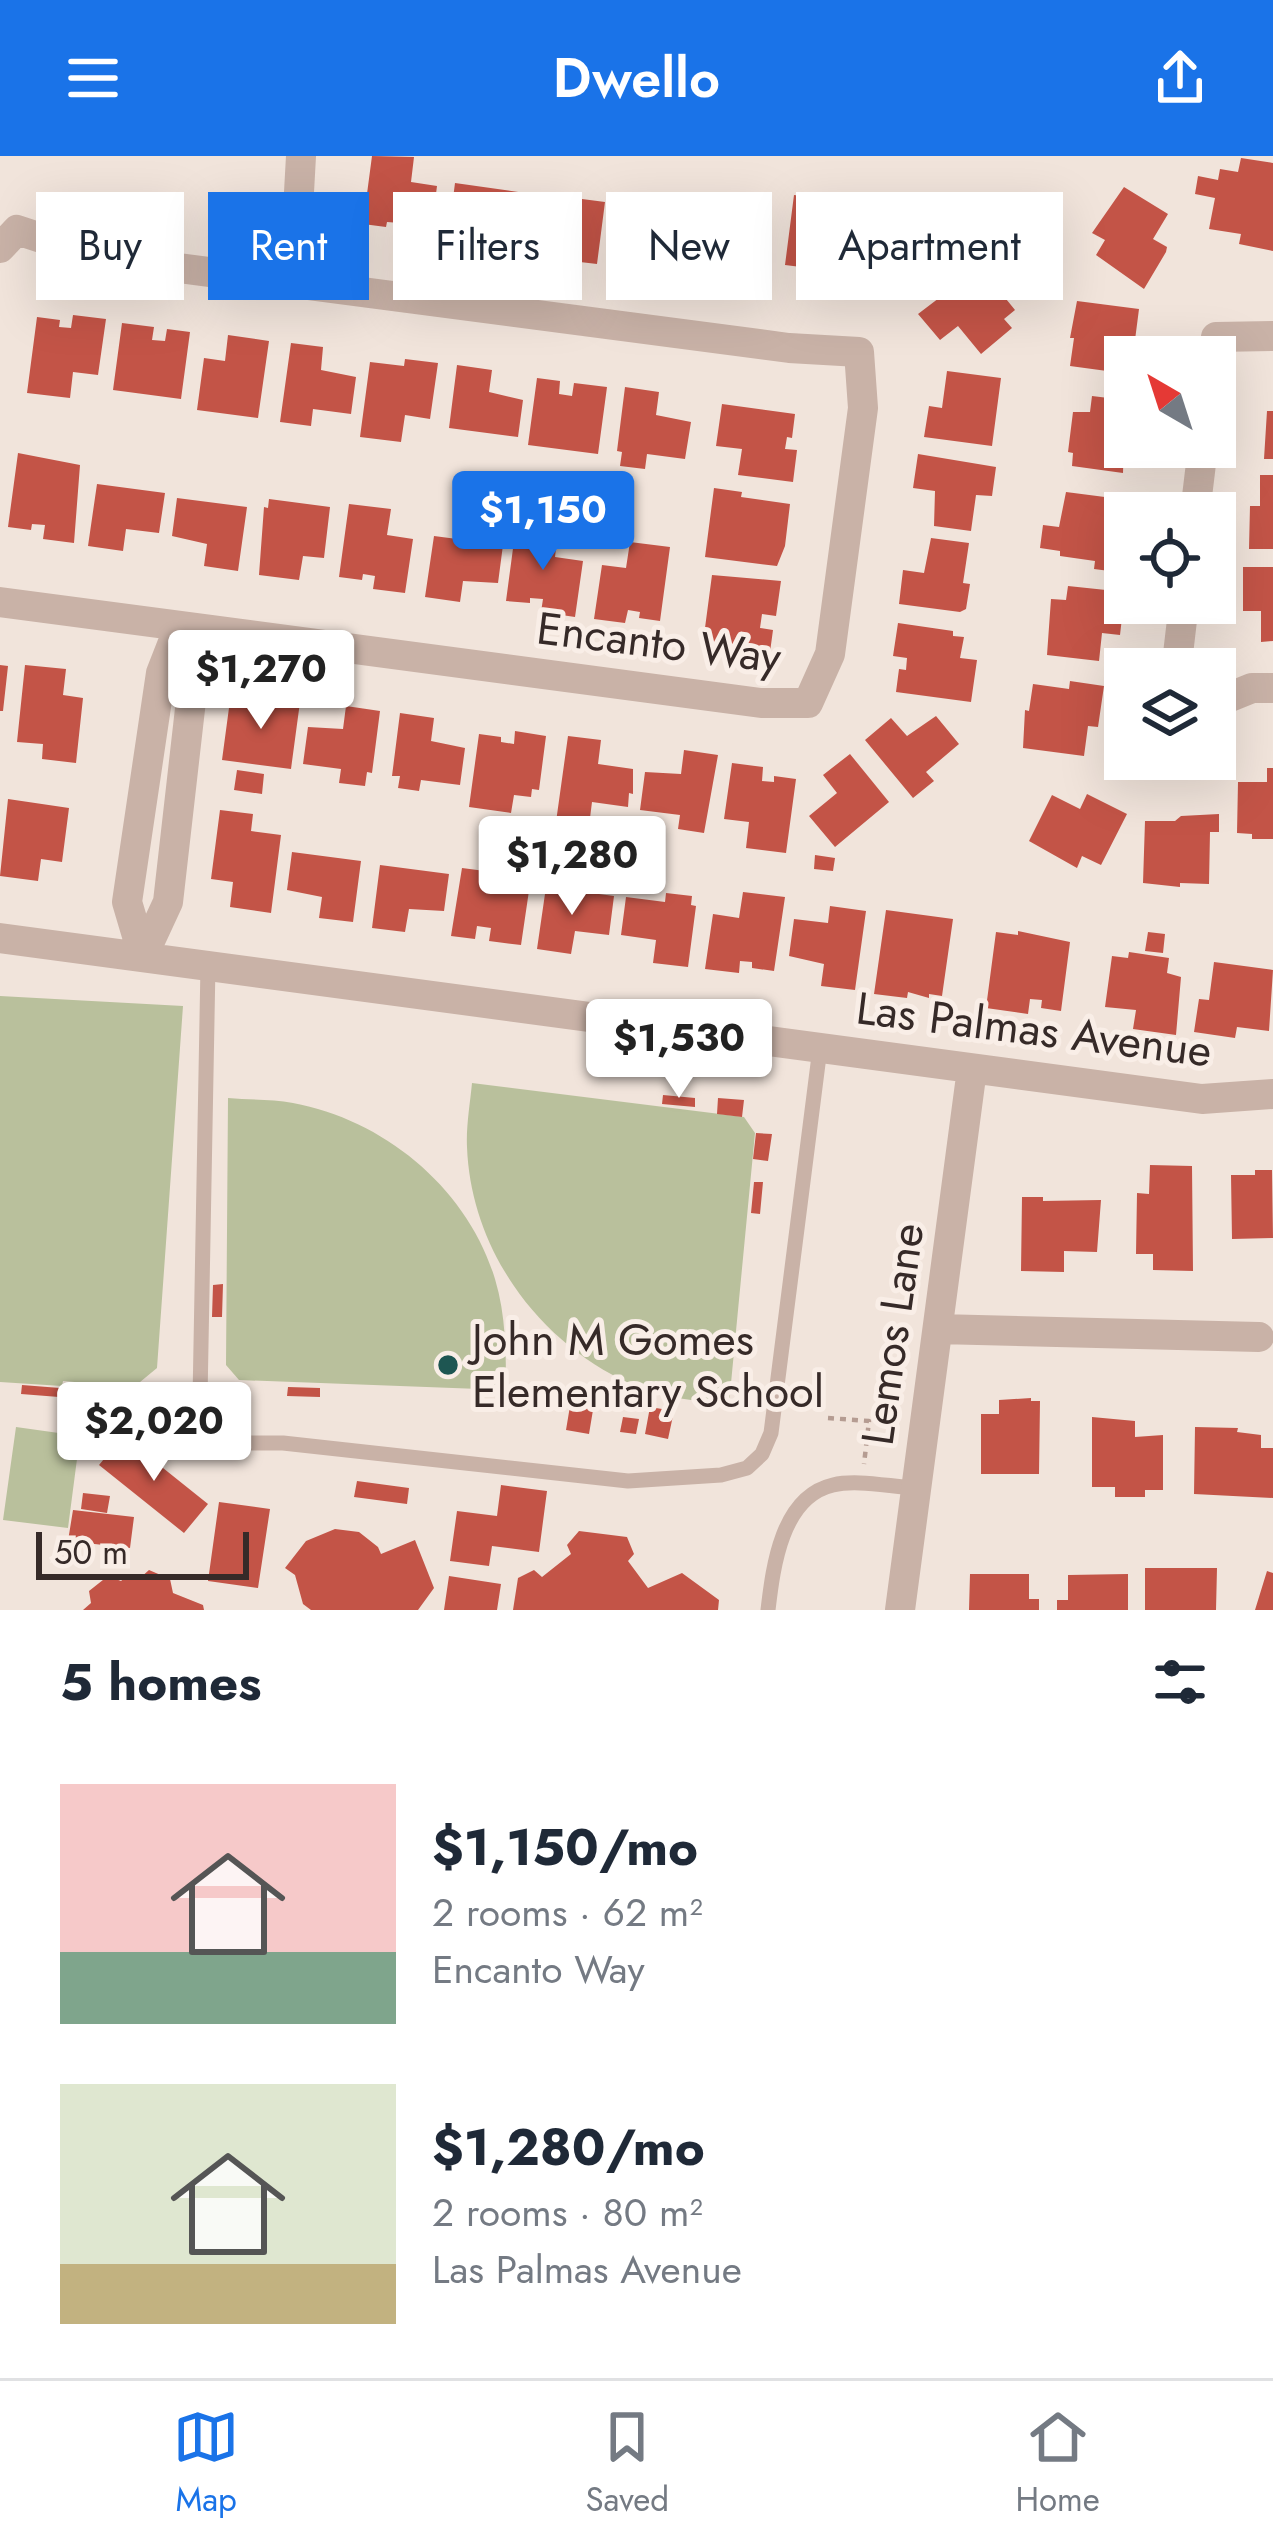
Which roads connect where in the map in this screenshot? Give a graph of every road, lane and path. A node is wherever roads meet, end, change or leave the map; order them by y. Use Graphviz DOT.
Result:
graph roads {
  1 [pos="301,156"];
  2 [pos="299,192"];
  3 [pos="9,239"];
  4 [pos="208,272"];
  5 [pos="369,293"];
  6 [pos="1273,336"];
  7 [pos="1236,337"];
  8 [pos="0,602"];
  9 [pos="179,627"];
  10 [pos="1273,688"];
  11 [pos="1236,694"];
  12 [pos="0,938"];
  13 [pos="143,956"];
  14 [pos="208,965"];
  15 [pos="820,1048"];
  16 [pos="972,1069"];
  17 [pos="1273,1094"];
  18 [pos="938,1329"];
  19 [pos="1258,1337"];
  20 [pos="828,1418"];
  21 [pos="861,1486"];
  22 [pos="916,1489"];
  23 [pos="768,1610"];
  24 [pos="900,1610"];
  1 -- 2 [label="street"];
  3 -- 4 [label="street"];
  5 -- 9 [label="street, Encanto Way"];
  6 -- 7 [label="street"];
  8 -- 9 [label="street, Encanto Way"];
  9 -- 13 [label="street"];
  10 -- 11 [label="street"];
  12 -- 13 [label="street, Las Palmas Avenue"];
  13 -- 14 [label="street, Las Palmas Avenue"];
  14 -- 15 [label="street, Las Palmas Avenue"];
  14 -- 15 [label="lane"];
  15 -- 16 [label="street, Las Palmas Avenue"];
  16 -- 17 [label="street, Las Palmas Avenue"];
  16 -- 18 [label="street, Lemos Lane"];
  18 -- 19 [label="street"];
  18 -- 22 [label="street, Lemos Lane"];
  20 -- 21 [label="path"];
  21 -- 22 [label="lane"];
  21 -- 23 [label="lane"];
  22 -- 24 [label="street, Lemos Lane"];
}
